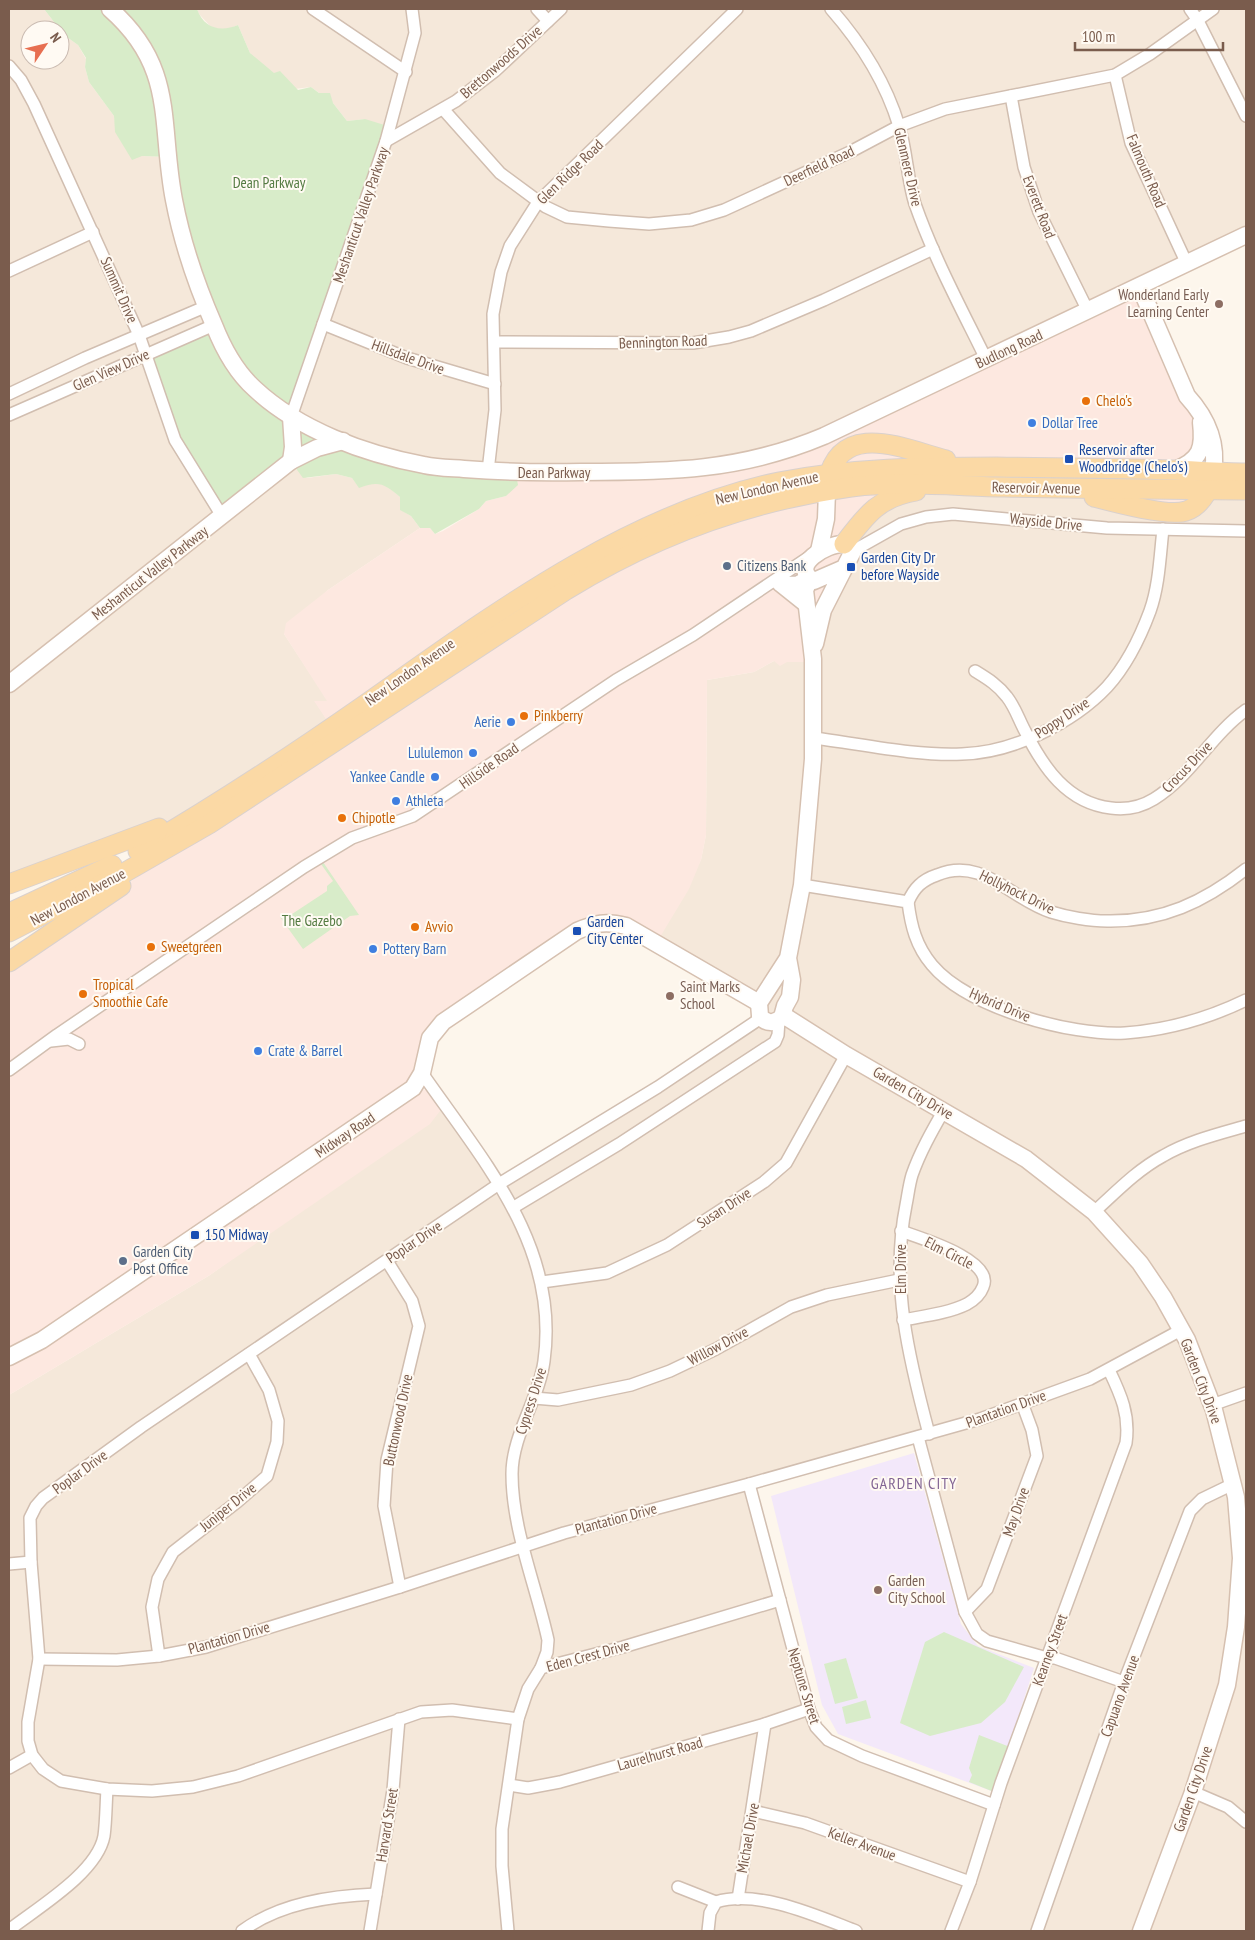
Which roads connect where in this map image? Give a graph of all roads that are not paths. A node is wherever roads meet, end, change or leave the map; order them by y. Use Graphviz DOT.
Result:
graph roads {
  1 [pos="110,9"];
  2 [pos="313,9"];
  3 [pos="412,9"];
  4 [pos="537,9"];
  5 [pos="561,9"];
  6 [pos="737,9"];
  7 [pos="831,9"];
  8 [pos="1190,9"];
  9 [pos="1213,9"];
  10 [pos="1197,19"];
  11 [pos="548,21"];
  12 [pos="9,66"];
  13 [pos="406,72"];
  14 [pos="1115,75"];
  15 [pos="1011,96"];
  16 [pos="443,108"];
  17 [pos="1245,111"];
  18 [pos="899,126"];
  19 [pos="386,141"];
  20 [pos="538,202"];
  21 [pos="93,232"];
  22 [pos="1245,239"];
  23 [pos="932,249"];
  24 [pos="1187,264"];
  25 [pos="9,271"];
  26 [pos="1140,287"];
  27 [pos="207,306"];
  28 [pos="1088,312"];
  29 [pos="323,324"];
  30 [pos="214,325"];
  31 [pos="139,335"];
  32 [pos="495,342"];
  33 [pos="146,355"];
  34 [pos="986,359"];
  35 [pos="495,384"];
  36 [pos="9,394"];
  37 [pos="1199,410"];
  38 [pos="9,415"];
  39 [pos="291,418"];
  40 [pos="343,441"];
  41 [pos="768,456"];
  42 [pos="291,462"];
  43 [pos="974,467"];
  44 [pos="1175,470"];
  45 [pos="488,471"];
  46 [pos="1246,473"];
  47 [pos="1211,481"];
  48 [pos="828,482"];
  49 [pos="942,486"];
  50 [pos="1246,490"];
  51 [pos="222,516"];
  52 [pos="1163,529"];
  53 [pos="1246,530"];
  54 [pos="848,547"];
  55 [pos="816,553"];
  56 [pos="844,568"];
  57 [pos="809,578"];
  58 [pos="777,583"];
  59 [pos="805,603"];
  60 [pos="813,659"];
  61 [pos="975,672"];
  62 [pos="9,684"];
  63 [pos="1246,710"];
  64 [pos="814,738"];
  65 [pos="1029,739"];
  66 [pos="198,814"];
  67 [pos="178,843"];
  68 [pos="1246,869"];
  69 [pos="9,884"];
  70 [pos="802,885"];
  71 [pos="908,902"];
  72 [pos="9,913"];
  73 [pos="9,932"];
  74 [pos="788,958"];
  75 [pos="9,962"];
  76 [pos="1246,1000"];
  77 [pos="762,1006"];
  78 [pos="782,1014"];
  79 [pos="51,1041"];
  80 [pos="80,1044"];
  81 [pos="846,1056"];
  82 [pos="9,1070"];
  83 [pos="422,1073"];
  84 [pos="944,1110"];
  85 [pos="1246,1126"];
  86 [pos="499,1184"];
  87 [pos="514,1207"];
  88 [pos="1094,1212"];
  89 [pos="901,1231"];
  90 [pos="387,1261"];
  91 [pos="900,1280"];
  92 [pos="542,1282"];
  93 [pos="904,1320"];
  94 [pos="1181,1330"];
  95 [pos="249,1354"];
  96 [pos="9,1357"];
  97 [pos="1109,1370"];
  98 [pos="1246,1393"];
  99 [pos="534,1398"];
  100 [pos="1022,1403"];
  101 [pos="1212,1405"];
  102 [pos="924,1436"];
  103 [pos="749,1484"];
  104 [pos="1233,1484"];
  105 [pos="524,1545"];
  106 [pos="31,1562"];
  107 [pos="9,1564"];
  108 [pos="400,1587"];
  109 [pos="780,1600"];
  110 [pos="965,1612"];
  111 [pos="159,1656"];
  112 [pos="1047,1658"];
  113 [pos="39,1659"];
  114 [pos="540,1668"];
  115 [pos="1124,1682"];
  116 [pos="809,1708"];
  117 [pos="399,1719"];
  118 [pos="518,1719"];
  119 [pos="765,1724"];
  120 [pos="32,1755"];
  121 [pos="9,1768"];
  122 [pos="509,1785"];
  123 [pos="107,1789"];
  124 [pos="1193,1792"];
  125 [pos="994,1805"];
  126 [pos="754,1811"];
  127 [pos="1246,1822"];
  128 [pos="970,1882"];
  129 [pos="678,1887"];
  130 [pos="376,1894"];
  131 [pos="738,1899"];
  132 [pos="716,1902"];
  133 [pos="9,1930"];
  134 [pos="242,1931"];
  135 [pos="370,1931"];
  136 [pos="508,1931"];
  137 [pos="708,1931"];
  138 [pos="856,1931"];
  139 [pos="951,1931"];
  140 [pos="1037,1931"];
  141 [pos="1141,1931"];
  1 -- 27 [label="street, Dean Parkway"];
  2 -- 13 [label="street"];
  3 -- 13 [label="street, Meshanticut Valley Parkway"];
  4 -- 11 [label="street"];
  5 -- 11 [label="street, Brettonwoods Drive"];
  6 -- 20 [label="street, Glen Ridge Road"];
  7 -- 18 [label="street, Glenmere Drive"];
  8 -- 10 [label="street"];
  9 -- 10 [label="street, Deerfield Road"];
  10 -- 14 [label="street, Deerfield Road"];
  10 -- 17 [label="street"];
  11 -- 16 [label="street, Brettonwoods Drive"];
  12 -- 21 [label="street, Summit Drive"];
  13 -- 19 [label="street, Meshanticut Valley Parkway"];
  14 -- 15 [label="street, Deerfield Road"];
  14 -- 24 [label="street, Falmouth Road"];
  15 -- 18 [label="street, Deerfield Road"];
  15 -- 28 [label="street, Everett Road"];
  16 -- 19 [label="street, Brettonwoods Drive"];
  16 -- 20 [label="street, Deerfield Road"];
  18 -- 20 [label="street, Deerfield Road"];
  18 -- 23 [label="street, Glenmere Drive"];
  19 -- 29 [label="street, Meshanticut Valley Parkway"];
  20 -- 32 [label="street, Glen Ridge Road"];
  21 -- 25 [label="street"];
  21 -- 31 [label="street, Summit Drive"];
  22 -- 24 [label="street, Budlong Road"];
  23 -- 32 [label="street, Bennington Road"];
  23 -- 34 [label="street, Glenmere Drive"];
  24 -- 26 [label="street, Budlong Road"];
  26 -- 28 [label="street, Budlong Road"];
  26 -- 37 [label="street"];
  27 -- 30 [label="street, Dean Parkway"];
  27 -- 31 [label="street, Glen View Drive"];
  28 -- 34 [label="street, Budlong Road"];
  29 -- 35 [label="street, Hillsdale Drive"];
  29 -- 39 [label="street, Meshanticut Valley Parkway"];
  30 -- 33 [label="street, Glen View Drive"];
  30 -- 39 [label="street, Dean Parkway"];
  31 -- 33 [label="street, Summit Drive"];
  31 -- 36 [label="street, Glen View Drive"];
  32 -- 35 [label="street, Glen Ridge Road"];
  33 -- 38 [label="street, Glen View Drive"];
  33 -- 51 [label="street, Summit Drive"];
  34 -- 41 [label="street, Budlong Road"];
  35 -- 45 [label="street, Glen Ridge Road"];
  37 -- 44 [label="street"];
  37 -- 47 [label="street"];
  39 -- 40 [label="street, Dean Parkway"];
  39 -- 42 [label="street"];
  40 -- 42 [label="street"];
  40 -- 45 [label="street, Dean Parkway"];
  41 -- 45 [label="street, Dean Parkway"];
  42 -- 51 [label="street, Meshanticut Valley Parkway"];
  43 -- 44 [label="main road, Reservoir Avenue"];
  43 -- 48 [label="main road, Reservoir Avenue"];
  43 -- 48 [label="main road"];
  44 -- 47 [label="main road, Reservoir Avenue"];
  46 -- 47 [label="main road, Reservoir Avenue"];
  47 -- 49 [label="main road, Reservoir Avenue"];
  47 -- 50 [label="main road, Reservoir Avenue"];
  48 -- 49 [label="main road, Reservoir Avenue"];
  48 -- 55 [label="street"];
  48 -- 66 [label="main road, New London Avenue"];
  48 -- 67 [label="main road, New London Avenue"];
  49 -- 54 [label="main road"];
  51 -- 62 [label="street, Meshanticut Valley Parkway"];
  52 -- 53 [label="street, Wayside Drive"];
  52 -- 54 [label="street, Wayside Drive"];
  52 -- 65 [label="street, Poppy Drive"];
  54 -- 55 [label="street"];
  54 -- 56 [label="street"];
  55 -- 57 [label="street"];
  55 -- 58 [label="street, Hillside Road"];
  56 -- 57 [label="street"];
  56 -- 60 [label="street"];
  57 -- 58 [label="street, Hillside Road"];
  57 -- 59 [label="street"];
  58 -- 59 [label="street"];
  58 -- 79 [label="street, Hillside Road"];
  59 -- 60 [label="street"];
  60 -- 64 [label="street"];
  61 -- 65 [label="street, Crocus Drive"];
  63 -- 65 [label="street, Crocus Drive"];
  64 -- 65 [label="street, Poppy Drive"];
  64 -- 70 [label="street"];
  66 -- 69 [label="main road"];
  66 -- 72 [label="main road, New London Avenue"];
  67 -- 73 [label="main road, New London Avenue"];
  67 -- 75 [label="main road"];
  68 -- 71 [label="street, Hollyhock Drive"];
  70 -- 71 [label="street"];
  70 -- 74 [label="street"];
  71 -- 76 [label="street, Hybrid Drive"];
  74 -- 77 [label="street"];
  74 -- 78 [label="street"];
  77 -- 78 [label="street, Garden City Drive"];
  77 -- 78 [label="street, Garden City Drive"];
  77 -- 83 [label="street, Midway Road"];
  77 -- 86 [label="street, Poplar Drive"];
  78 -- 81 [label="street, Garden City Drive"];
  78 -- 87 [label="street"];
  79 -- 80 [label="street"];
  79 -- 82 [label="street, Hillside Road"];
  81 -- 84 [label="street, Garden City Drive"];
  81 -- 92 [label="street, Susan Drive"];
  83 -- 86 [label="street, Cypress Drive"];
  83 -- 96 [label="street, Midway Road"];
  84 -- 88 [label="street, Garden City Drive"];
  84 -- 89 [label="street, Elm Drive"];
  85 -- 88 [label="street"];
  86 -- 87 [label="street, Cypress Drive"];
  86 -- 90 [label="street, Poplar Drive"];
  87 -- 92 [label="street, Cypress Drive"];
  88 -- 94 [label="street, Garden City Drive"];
  89 -- 91 [label="street, Elm Drive"];
  89 -- 93 [label="street, Elm Circle"];
  90 -- 95 [label="street, Poplar Drive"];
  90 -- 108 [label="street, Buttonwood Drive"];
  91 -- 93 [label="street, Elm Drive"];
  91 -- 99 [label="street, Willow Drive"];
  92 -- 99 [label="street, Cypress Drive"];
  93 -- 102 [label="street, Elm Drive"];
  94 -- 97 [label="street, Plantation Drive"];
  94 -- 101 [label="street, Garden City Drive"];
  95 -- 106 [label="street, Poplar Drive"];
  95 -- 111 [label="street, Juniper Drive"];
  97 -- 100 [label="street, Plantation Drive"];
  97 -- 112 [label="street, Kearney Street"];
  98 -- 101 [label="street"];
  99 -- 105 [label="street, Cypress Drive"];
  100 -- 102 [label="street, Plantation Drive"];
  100 -- 110 [label="street, May Drive"];
  101 -- 104 [label="street, Garden City Drive"];
  102 -- 103 [label="street, Plantation Drive"];
  102 -- 110 [label="street, Elm Drive"];
  103 -- 105 [label="street, Plantation Drive"];
  103 -- 109 [label="street, Neptune Street"];
  104 -- 115 [label="street, Capuano Avenue"];
  104 -- 124 [label="street, Garden City Drive"];
  105 -- 108 [label="street, Plantation Drive"];
  105 -- 114 [label="street, Cypress Drive"];
  106 -- 107 [label="street"];
  106 -- 113 [label="street, Poplar Drive"];
  108 -- 111 [label="street, Plantation Drive"];
  109 -- 114 [label="street, Eden Crest Drive"];
  109 -- 116 [label="street, Neptune Street"];
  110 -- 112 [label="street, Elm Drive"];
  111 -- 113 [label="street, Plantation Drive"];
  112 -- 115 [label="street, Elm Drive"];
  112 -- 125 [label="street, Kearney Street"];
  113 -- 120 [label="street, Poplar Drive"];
  114 -- 118 [label="street, Eden Crest Drive"];
  115 -- 140 [label="street, Capuano Avenue"];
  116 -- 119 [label="street, Laurelhurst Road"];
  116 -- 125 [label="street, Neptune Street"];
  117 -- 118 [label="street"];
  117 -- 123 [label="street"];
  117 -- 130 [label="street, Harvard Street"];
  118 -- 122 [label="street, Eden Crest Drive"];
  119 -- 122 [label="street, Laurelhurst Road"];
  119 -- 126 [label="street, Michael Drive"];
  120 -- 121 [label="street"];
  120 -- 123 [label="street"];
  122 -- 136 [label="street, Eden Crest Drive"];
  123 -- 133 [label="street"];
  124 -- 127 [label="street"];
  124 -- 141 [label="street, Garden City Drive"];
  125 -- 128 [label="street, Kearney Street"];
  126 -- 128 [label="street, Keller Avenue"];
  126 -- 131 [label="street, Michael Drive"];
  128 -- 139 [label="street, Kearney Street"];
  129 -- 132 [label="street"];
  130 -- 134 [label="street"];
  130 -- 135 [label="street, Harvard Street"];
  131 -- 132 [label="street"];
  131 -- 138 [label="street"];
  132 -- 137 [label="street"];
}
